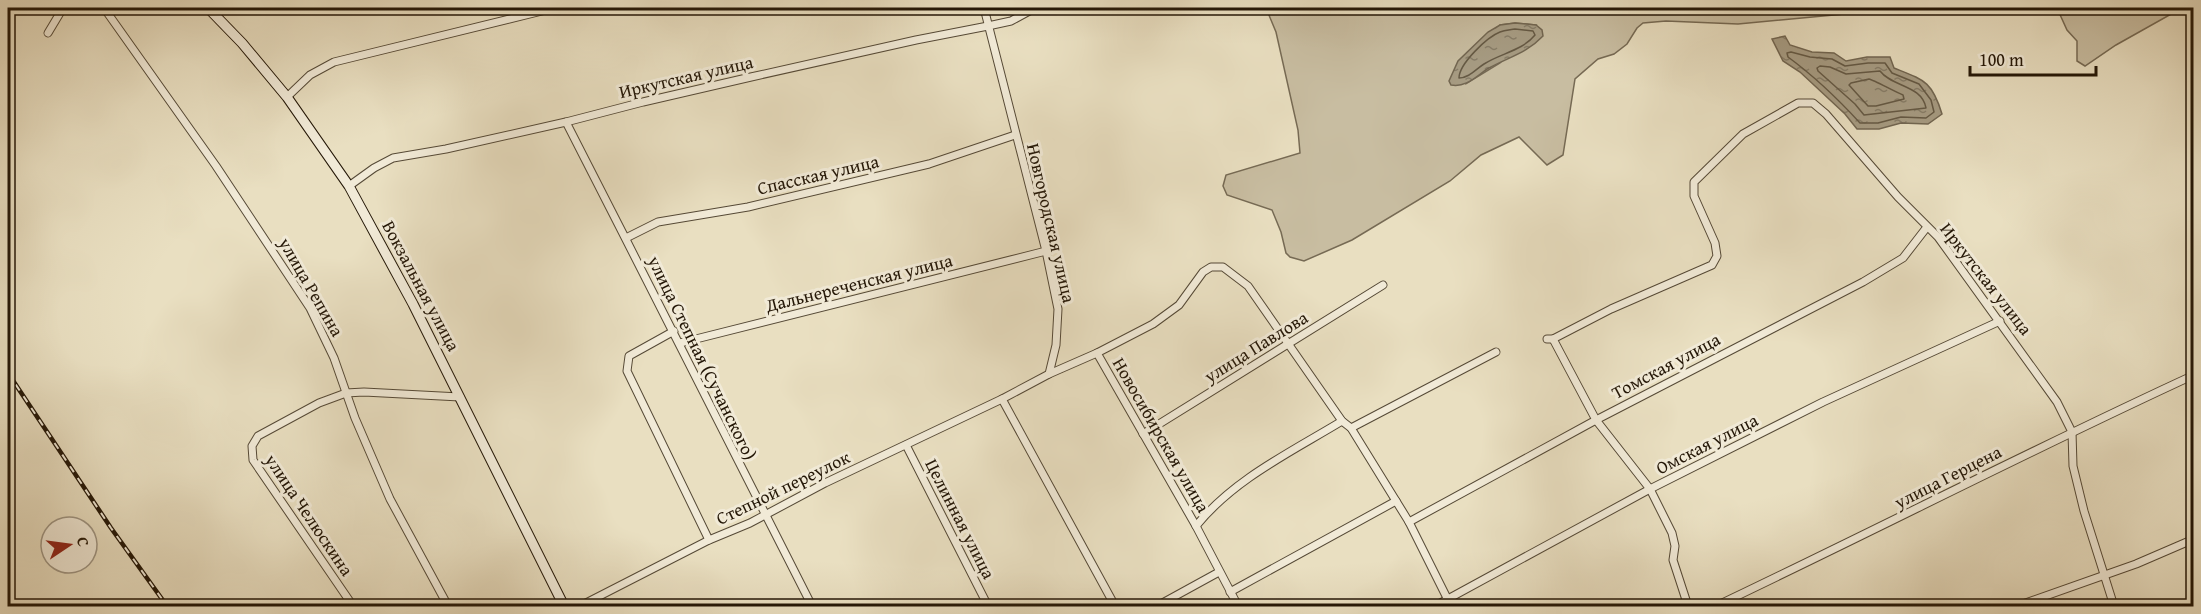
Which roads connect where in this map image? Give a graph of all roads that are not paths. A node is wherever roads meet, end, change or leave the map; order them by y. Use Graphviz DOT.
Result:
graph roads {
  1 [pos="63,8"];
  2 [pos="104,8"];
  3 [pos="208,8"];
  4 [pos="554,8"];
  5 [pos="984,8"];
  6 [pos="1035,8"];
  7 [pos="988,26"];
  8 [pos="48,33"];
  9 [pos="287,97"];
  10 [pos="566,122"];
  11 [pos="1015,135"];
  12 [pos="349,186"];
  13 [pos="1927,227"];
  14 [pos="626,238"];
  15 [pos="1046,251"];
  16 [pos="1383,285"];
  17 [pos="2000,321"];
  18 [pos="674,331"];
  19 [pos="680,344"];
  20 [pos="1290,344"];
  21 [pos="1496,352"];
  22 [pos="1097,353"];
  23 [pos="1049,374"];
  24 [pos="2193,375"];
  25 [pos="346,393"];
  26 [pos="460,397"];
  27 [pos="1002,399"];
  28 [pos="1596,420"];
  29 [pos="1342,421"];
  30 [pos="1351,428"];
  31 [pos="2072,432"];
  32 [pos="1143,434"];
  33 [pos="906,445"];
  34 [pos="1650,489"];
  35 [pos="1396,501"];
  36 [pos="764,516"];
  37 [pos="1409,522"];
  38 [pos="1196,526"];
  39 [pos="2193,539"];
  40 [pos="709,540"];
  41 [pos="1220,572"];
  42 [pos="2103,576"];
  43 [pos="1230,592"];
  44 [pos="1448,600"];
  45 [pos="352,606"];
  46 [pos="448,606"];
  47 [pos="564,606"];
  48 [pos="580,606"];
  49 [pos="812,606"];
  50 [pos="988,606"];
  51 [pos="1115,606"];
  52 [pos="1157,606"];
  53 [pos="1238,606"];
  54 [pos="1435,606"];
  55 [pos="1688,606"];
  56 [pos="1716,606"];
  57 [pos="2017,606"];
  58 [pos="2114,606"];
  1 -- 8 [label="street"];
  2 -- 25 [label="street, улица Репина"];
  3 -- 9 [label="main road, Вокзальная улица"];
  4 -- 9 [label="street"];
  5 -- 7 [label="street, Новгородская улица"];
  6 -- 7 [label="street, Иркутская улица"];
  7 -- 10 [label="street, Иркутская улица"];
  7 -- 11 [label="street, Новгородская улица"];
  9 -- 12 [label="main road, Вокзальная улица"];
  10 -- 12 [label="street, Иркутская улица"];
  10 -- 14 [label="street, улица Степная (Сучанского)"];
  11 -- 14 [label="street, Спасская улица"];
  11 -- 15 [label="street, Новгородская улица"];
  12 -- 26 [label="main road, Вокзальная улица"];
  13 -- 17 [label="street, Иркутская улица"];
  13 -- 28 [label="street, Томская улица"];
  13 -- 28 [label="street, Иркутская улица"];
  14 -- 18 [label="street, улица Степная (Сучанского)"];
  15 -- 19 [label="street, Дальнереченская улица"];
  15 -- 23 [label="street, Новгородская улица"];
  16 -- 20 [label="street, улица Павлова"];
  17 -- 31 [label="street, Иркутская улица"];
  17 -- 34 [label="street, Омская улица"];
  18 -- 19 [label="street, улица Степная (Сучанского)"];
  18 -- 40 [label="street"];
  19 -- 36 [label="street, улица Степная (Сучанского)"];
  20 -- 22 [label="street, Новосибирская улица"];
  20 -- 29 [label="street"];
  20 -- 32 [label="street, улица Павлова"];
  21 -- 30 [label="street"];
  22 -- 23 [label="street"];
  22 -- 32 [label="street, Новосибирская улица"];
  23 -- 27 [label="street"];
  24 -- 31 [label="street, улица Герцена"];
  25 -- 26 [label="street, улица Челюскина"];
  25 -- 45 [label="street, улица Челюскина"];
  25 -- 46 [label="street, улица Репина"];
  26 -- 47 [label="main road, Вокзальная улица"];
  27 -- 33 [label="street, Степной переулок"];
  27 -- 51 [label="street"];
  28 -- 34 [label="street"];
  28 -- 37 [label="street, Томская улица"];
  29 -- 30 [label="street"];
  29 -- 38 [label="street"];
  30 -- 35 [label="street"];
  31 -- 42 [label="street"];
  31 -- 56 [label="street, улица Герцена"];
  32 -- 38 [label="street, Новосибирская улица"];
  33 -- 36 [label="street, Степной переулок"];
  33 -- 50 [label="street, Целинная улица"];
  34 -- 44 [label="street, Омская улица"];
  34 -- 55 [label="street"];
  35 -- 37 [label="street"];
  35 -- 43 [label="street"];
  36 -- 40 [label="street, Степной переулок"];
  36 -- 49 [label="street, улица Степная (Сучанского)"];
  37 -- 44 [label="street"];
  38 -- 41 [label="street, Новосибирская улица"];
  39 -- 42 [label="street"];
  40 -- 48 [label="street, Степной переулок"];
  41 -- 43 [label="street, Новосибирская улица"];
  41 -- 52 [label="street"];
  42 -- 57 [label="street"];
  42 -- 58 [label="street"];
  43 -- 53 [label="street, Новосибирская улица"];
  44 -- 54 [label="street, Омская улица"];
}
